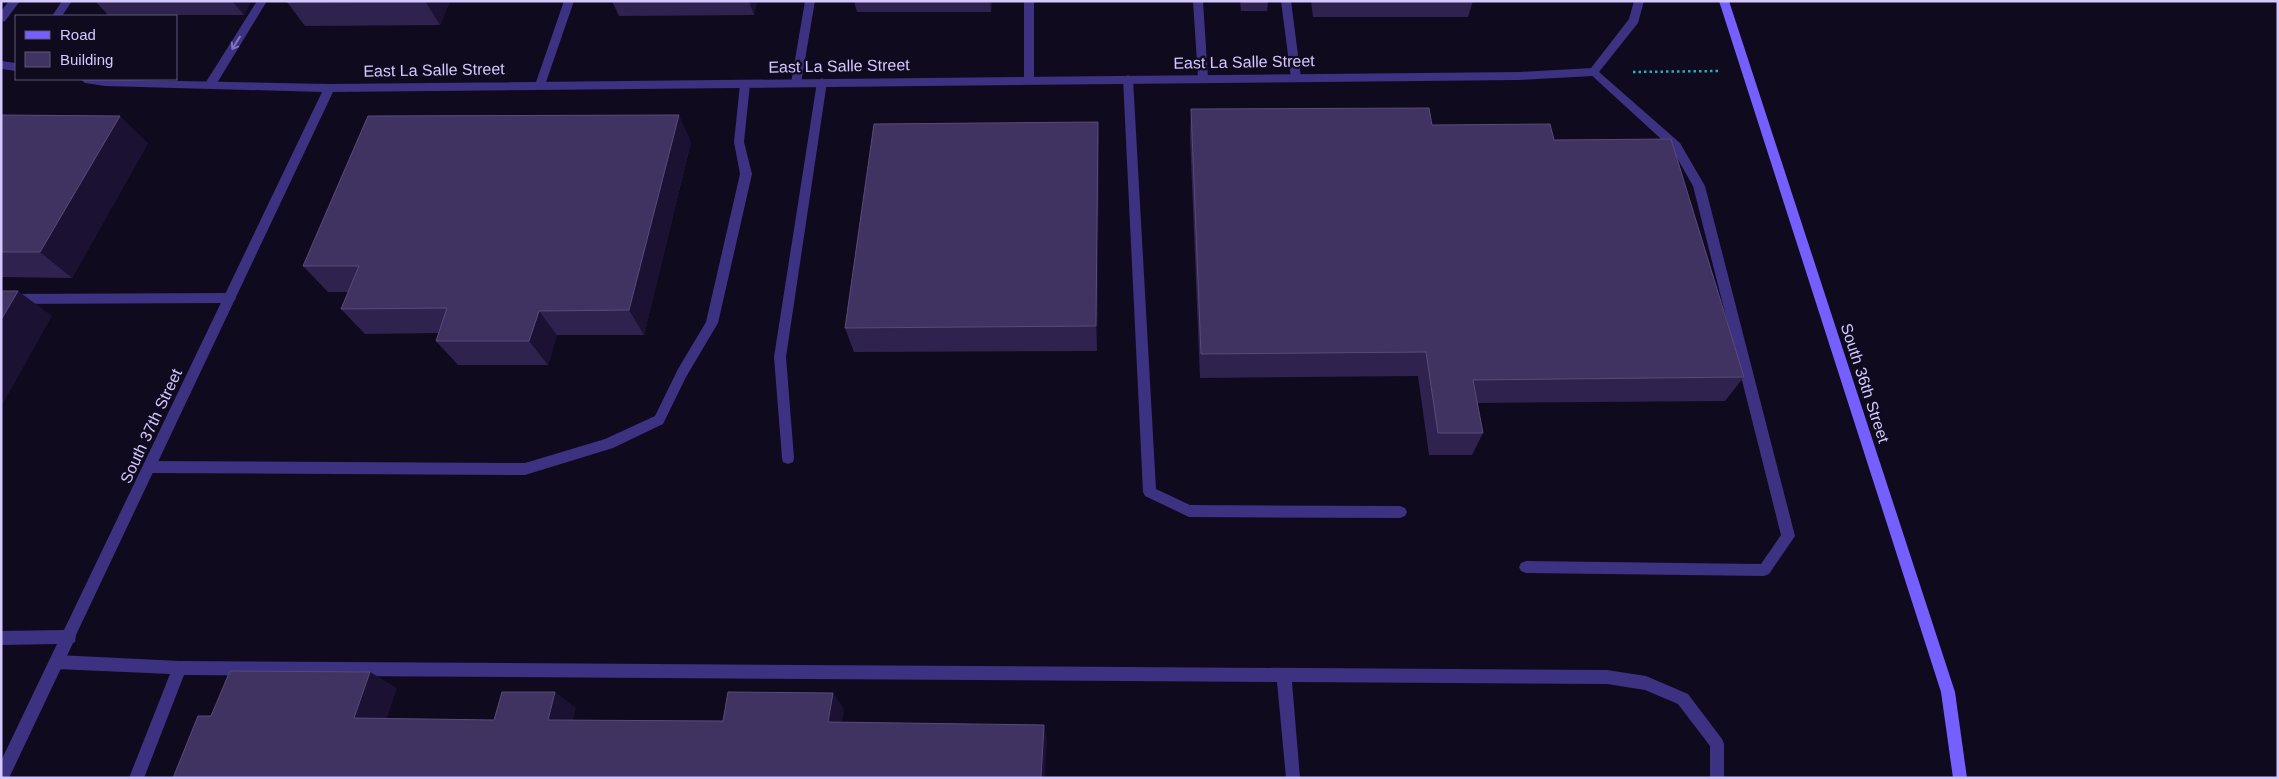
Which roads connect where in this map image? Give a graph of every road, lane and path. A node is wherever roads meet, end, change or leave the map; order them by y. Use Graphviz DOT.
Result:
graph roads {
  1 [pos="15,1"];
  2 [pos="66,1"];
  3 [pos="262,1"];
  4 [pos="569,1"];
  5 [pos="810,1"];
  6 [pos="1030,1"];
  7 [pos="1198,1"];
  8 [pos="1286,1"];
  9 [pos="1639,1"];
  10 [pos="1724,1"];
  11 [pos="58,15"];
  12 [pos="1,18"];
  13 [pos="1,65"];
  14 [pos="15,67"];
  15 [pos="1720,71"];
  16 [pos="1593,72"];
  17 [pos="1203,78"];
  18 [pos="1296,78"];
  19 [pos="1128,79"];
  20 [pos="92,80"];
  21 [pos="1029,80"];
  22 [pos="822,82"];
  23 [pos="796,83"];
  24 [pos="745,84"];
  25 [pos="210,85"];
  26 [pos="540,85"];
  27 [pos="329,88"];
  28 [pos="230,298"];
  29 [pos="1,299"];
  30 [pos="788,458"];
  31 [pos="150,467"];
  32 [pos="1400,512"];
  33 [pos="1526,567"];
  34 [pos="70,637"];
  35 [pos="1,638"];
  36 [pos="58,662"];
  37 [pos="180,668"];
  38 [pos="1284,674"];
  39 [pos="1,778"];
  40 [pos="136,778"];
  41 [pos="1293,778"];
  42 [pos="1717,778"];
  43 [pos="1960,778"];
  1 -- 12 [label="street"];
  2 -- 11 [label="street"];
  3 -- 25 [label="street, one-way"];
  4 -- 26 [label="street"];
  5 -- 23 [label="street"];
  6 -- 21 [label="street"];
  7 -- 17 [label="street"];
  8 -- 18 [label="street"];
  9 -- 16 [label="street"];
  10 -- 43 [label="street, South 36th Street"];
  13 -- 14 [label="street"];
  15 -- 16 [label="path"];
  16 -- 18 [label="street, East La Salle Street"];
  16 -- 33 [label="street"];
  17 -- 18 [label="street, East La Salle Street"];
  17 -- 19 [label="street, East La Salle Street"];
  19 -- 21 [label="street, East La Salle Street"];
  19 -- 32 [label="street"];
  20 -- 25 [label="street, East La Salle Street"];
  21 -- 22 [label="street, East La Salle Street"];
  22 -- 23 [label="street, East La Salle Street"];
  22 -- 30 [label="street"];
  23 -- 24 [label="street, East La Salle Street"];
  24 -- 26 [label="street, East La Salle Street"];
  24 -- 31 [label="street"];
  25 -- 27 [label="street, East La Salle Street"];
  26 -- 27 [label="street, East La Salle Street"];
  27 -- 28 [label="street, South 37th Street"];
  28 -- 29 [label="street"];
  28 -- 31 [label="street, South 37th Street"];
  31 -- 34 [label="street, South 37th Street"];
  34 -- 35 [label="street"];
  34 -- 36 [label="street, South 37th Street"];
  36 -- 37 [label="street"];
  36 -- 39 [label="street, South 37th Street"];
  37 -- 38 [label="street"];
  37 -- 40 [label="street"];
  38 -- 41 [label="street"];
  38 -- 42 [label="street"];
}
